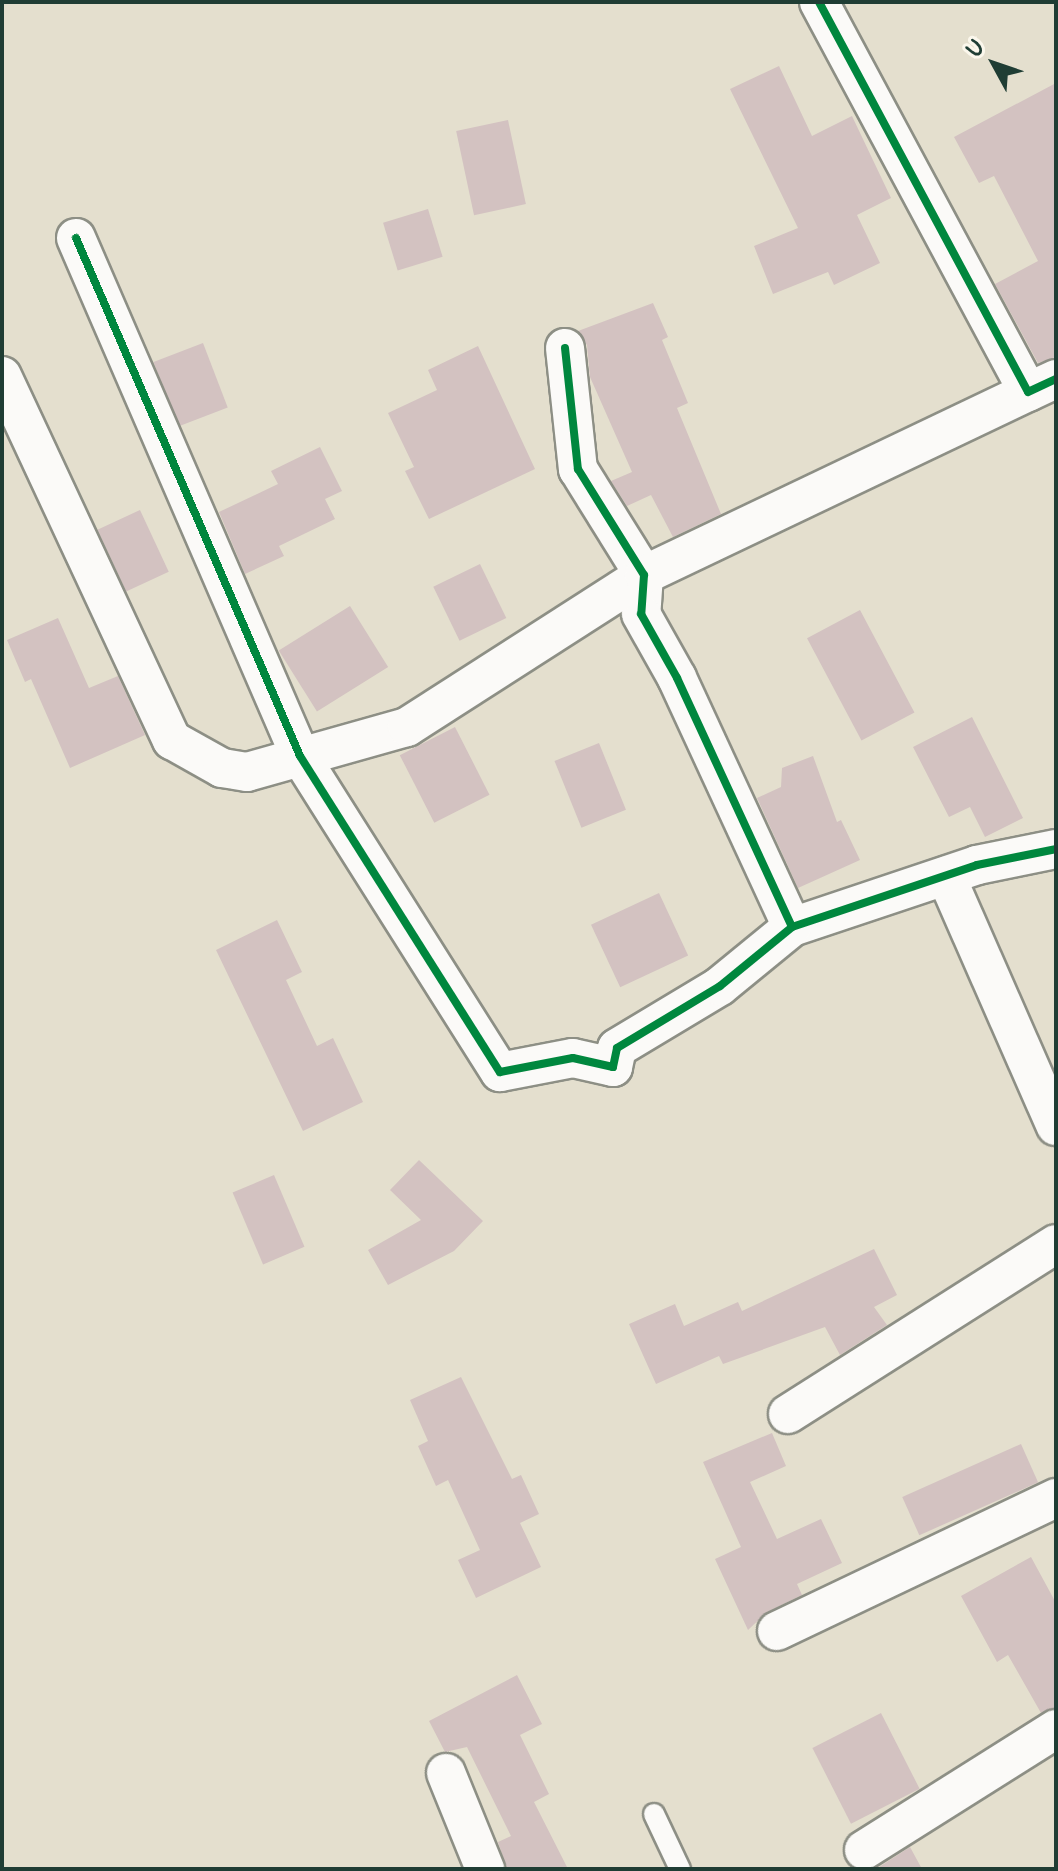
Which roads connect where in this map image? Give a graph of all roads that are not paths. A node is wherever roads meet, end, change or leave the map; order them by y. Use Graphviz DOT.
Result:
graph roads {
  1 [pos="819,2"];
  2 [pos="76,238"];
  3 [pos="565,348"];
  4 [pos="2,376"];
  5 [pos="1042,385"];
  6 [pos="644,575"];
  7 [pos="300,756"];
  8 [pos="1056,849"];
  9 [pos="946,876"];
  10 [pos="792,927"];
  11 [pos="1056,1126"];
  12 [pos="1056,1244"];
  13 [pos="788,1414"];
  14 [pos="1056,1498"];
  15 [pos="777,1631"];
  16 [pos="1056,1729"];
  17 [pos="446,1773"];
  18 [pos="654,1814"];
  19 [pos="864,1850"];
  20 [pos="485,1869"];
  21 [pos="680,1869"];
  1 -- 5 [label="street"];
  2 -- 7 [label="street"];
  3 -- 6 [label="street"];
  4 -- 7 [label="street"];
  5 -- 6 [label="street"];
  6 -- 7 [label="street"];
  6 -- 10 [label="street"];
  7 -- 10 [label="street"];
  8 -- 9 [label="street"];
  9 -- 10 [label="street"];
  9 -- 11 [label="street"];
  12 -- 13 [label="street"];
  14 -- 15 [label="street"];
  16 -- 19 [label="street"];
  17 -- 20 [label="street"];
  18 -- 21 [label="lane"];
}
